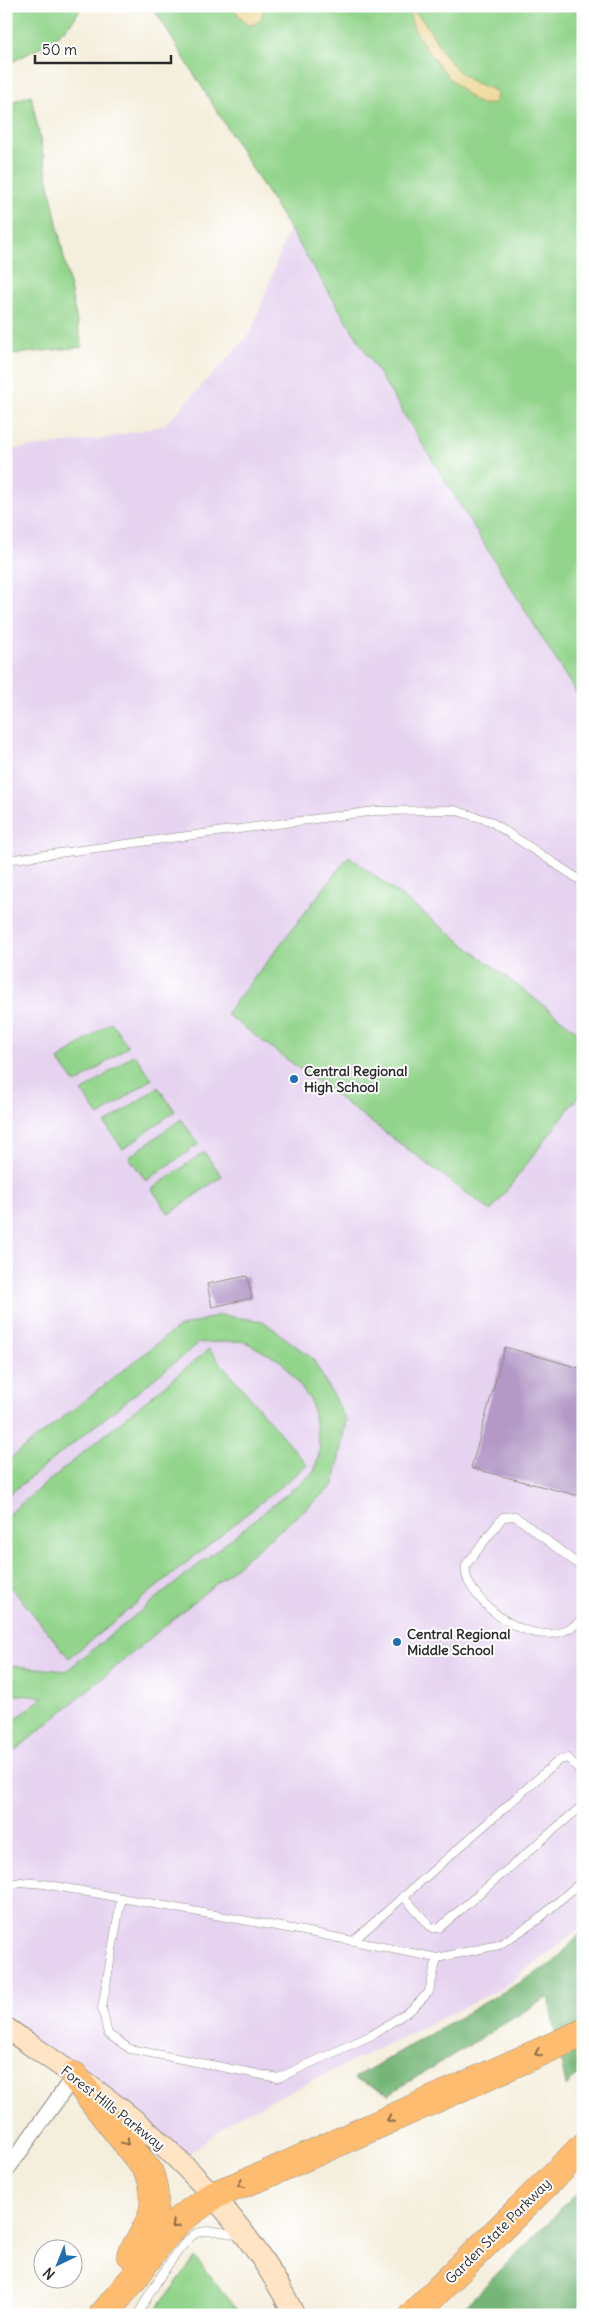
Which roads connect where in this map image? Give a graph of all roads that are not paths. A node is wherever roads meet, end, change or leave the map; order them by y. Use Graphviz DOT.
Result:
graph roads {
  1 [pos="6,860"];
  2 [pos="583,882"];
  3 [pos="583,1568"];
  4 [pos="583,1618"];
  5 [pos="583,1774"];
  6 [pos="583,1805"];
  7 [pos="583,1880"];
  8 [pos="6,1885"];
  9 [pos="403,1896"];
  10 [pos="121,1899"];
  11 [pos="353,1941"];
  12 [pos="437,1958"];
  13 [pos="6,2028"];
  14 [pos="583,2033"];
  15 [pos="74,2076"];
  16 [pos="583,2147"];
  17 [pos="6,2171"];
  18 [pos="214,2196"];
  19 [pos="245,2238"];
  20 [pos="98,2315"];
  21 [pos="103,2315"];
  22 [pos="138,2315"];
  23 [pos="294,2315"];
  24 [pos="413,2315"];
  1 -- 2 [label="lane"];
  3 -- 4 [label="lane"];
  5 -- 9 [label="lane"];
  6 -- 9 [label="lane"];
  7 -- 12 [label="lane"];
  8 -- 10 [label="lane"];
  9 -- 11 [label="lane"];
  10 -- 11 [label="lane"];
  10 -- 12 [label="lane"];
  11 -- 12 [label="lane"];
  13 -- 15 [label="main road, Forest Hills Parkway"];
  14 -- 18 [label="highway, one-way"];
  15 -- 17 [label="street"];
  15 -- 18 [label="main road, Forest Hills Parkway"];
  15 -- 20 [label="highway, one-way"];
  16 -- 24 [label="highway, Garden State Parkway"];
  18 -- 19 [label="main road, Forest Hills Parkway"];
  18 -- 21 [label="highway, one-way"];
  19 -- 22 [label="lane"];
  19 -- 23 [label="main road, Forest Hills Parkway"];
}
